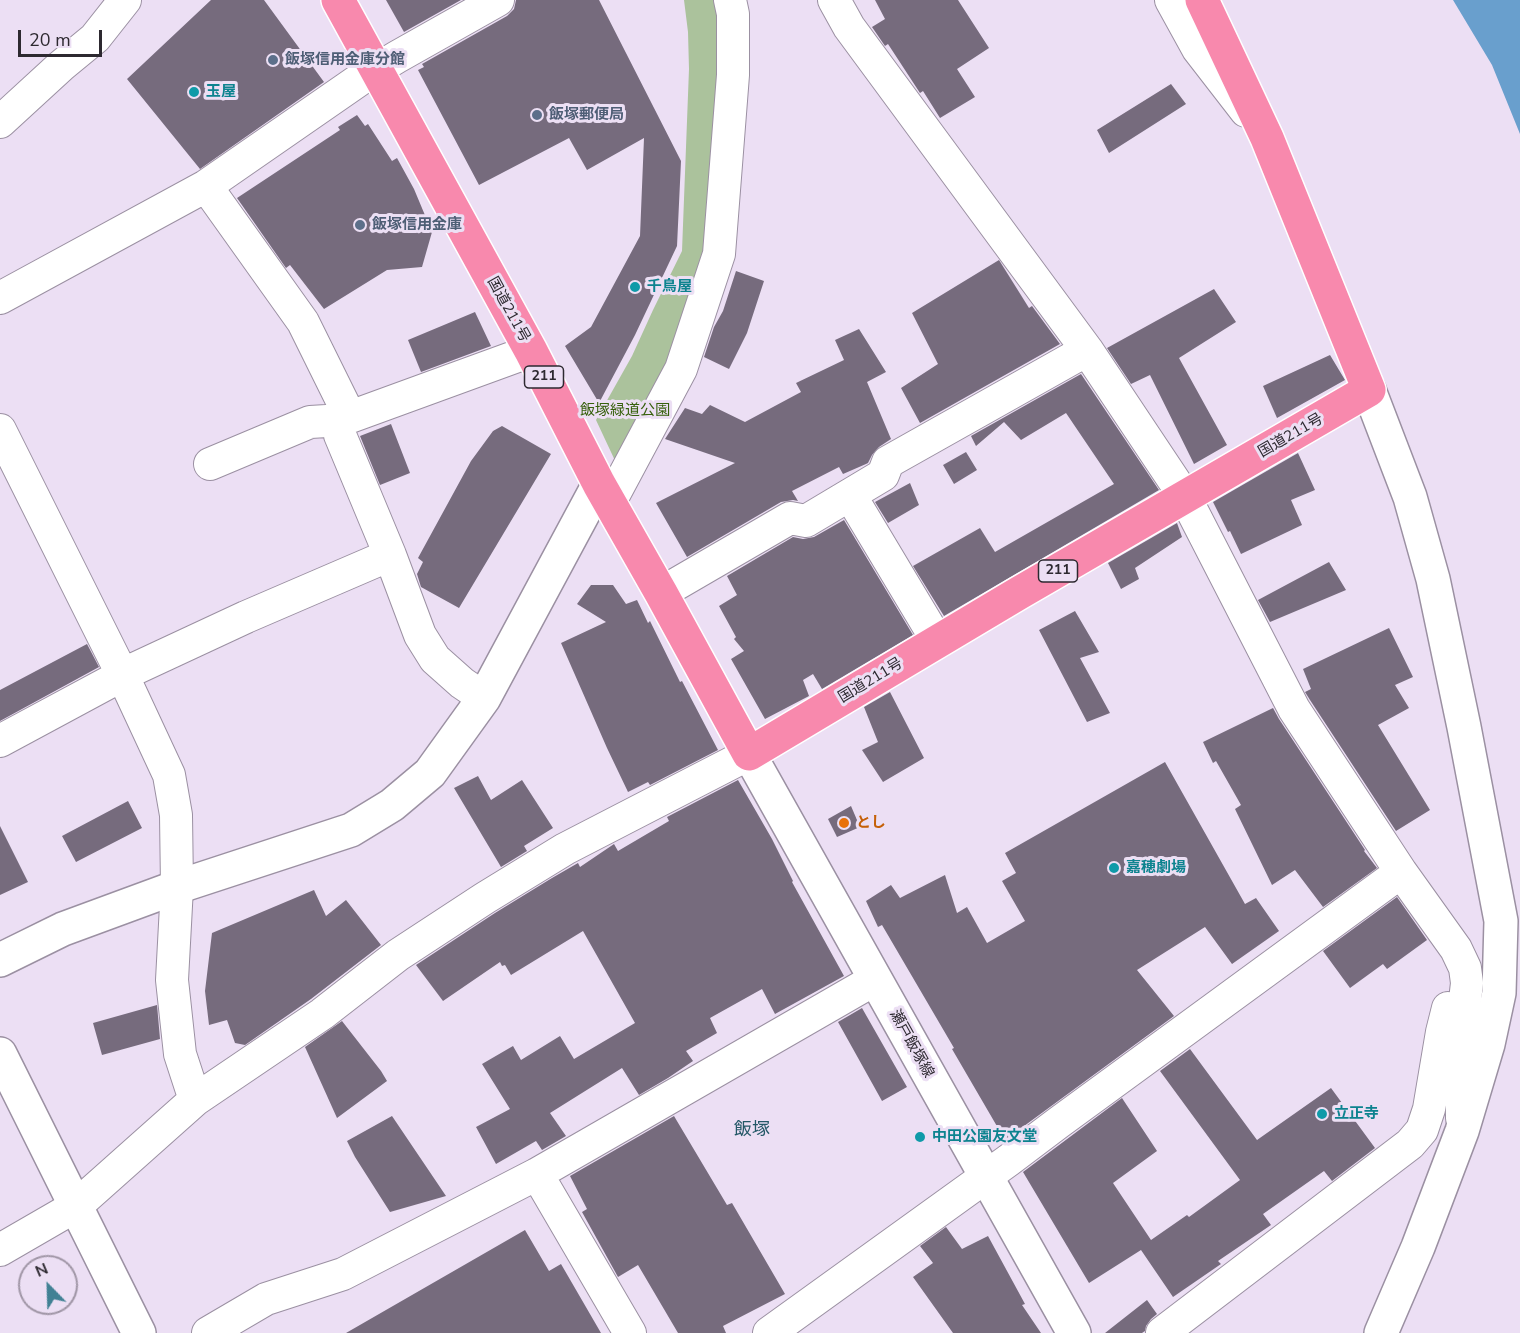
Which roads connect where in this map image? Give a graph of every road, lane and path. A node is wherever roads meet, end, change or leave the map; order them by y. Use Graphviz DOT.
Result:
graph roads {
  1 [pos="125,0"];
  2 [pos="338,0"];
  3 [pos="498,0"];
  4 [pos="730,0"];
  5 [pos="834,0"];
  6 [pos="1171,0"];
  7 [pos="1202,0"];
  8 [pos="376,69"];
  9 [pos="0,122"];
  10 [pos="1267,138"];
  11 [pos="206,186"];
  12 [pos="0,298"];
  13 [pos="1087,350"];
  14 [pos="531,351"];
  15 [pos="1369,390"];
  16 [pos="347,418"];
  17 [pos="0,430"];
  18 [pos="210,464"];
  19 [pos="604,493"];
  20 [pos="850,495"];
  21 [pos="1185,497"];
  22 [pos="390,555"];
  23 [pos="661,593"];
  24 [pos="938,642"];
  25 [pos="122,674"];
  26 [pos="484,698"];
  27 [pos="0,741"];
  28 [pos="749,754"];
  29 [pos="1401,872"];
  30 [pos="177,887"];
  31 [pos="1456,949"];
  32 [pos="0,960"];
  33 [pos="874,980"];
  34 [pos="0,1054"];
  35 [pos="195,1100"];
  36 [pos="1462,1131"];
  37 [pos="537,1174"];
  38 [pos="986,1177"];
  39 [pos="76,1206"];
  40 [pos="0,1250"];
  41 [pos="139,1333"];
  42 [pos="208,1333"];
  43 [pos="630,1333"];
  44 [pos="769,1333"];
  45 [pos="1074,1333"];
  46 [pos="1162,1333"];
  47 [pos="1381,1333"];
  1 -- 9 [label="street"];
  2 -- 8 [label="highway, 国道211号 / 211"];
  3 -- 8 [label="street"];
  4 -- 19 [label="street"];
  5 -- 13 [label="street"];
  6 -- 10 [label="street"];
  7 -- 10 [label="highway"];
  8 -- 11 [label="street"];
  8 -- 14 [label="highway, 国道211号 / 211"];
  10 -- 15 [label="highway"];
  11 -- 12 [label="street"];
  11 -- 16 [label="street"];
  13 -- 20 [label="street"];
  13 -- 21 [label="street"];
  14 -- 16 [label="street"];
  14 -- 19 [label="highway, 国道211号 / 211"];
  15 -- 21 [label="highway, 国道211号 / 211"];
  15 -- 36 [label="street"];
  16 -- 18 [label="street"];
  16 -- 22 [label="street"];
  17 -- 25 [label="street"];
  19 -- 23 [label="highway, 国道211号 / 211"];
  19 -- 26 [label="street"];
  20 -- 23 [label="street"];
  20 -- 24 [label="street"];
  21 -- 24 [label="highway, 国道211号 / 211"];
  21 -- 29 [label="street"];
  22 -- 25 [label="street"];
  22 -- 26 [label="street"];
  23 -- 28 [label="highway, 国道211号 / 211"];
  24 -- 28 [label="highway, 国道211号 / 211"];
  25 -- 27 [label="street"];
  25 -- 30 [label="street"];
  26 -- 30 [label="street"];
  28 -- 33 [label="street, 瀬戸飯塚線"];
  28 -- 35 [label="street"];
  29 -- 31 [label="street"];
  29 -- 38 [label="street"];
  30 -- 32 [label="street"];
  30 -- 35 [label="street"];
  31 -- 36 [label="street"];
  31 -- 46 [label="street"];
  33 -- 37 [label="street"];
  33 -- 38 [label="street, 瀬戸飯塚線"];
  34 -- 39 [label="street"];
  35 -- 39 [label="street"];
  36 -- 47 [label="street"];
  37 -- 42 [label="street"];
  37 -- 43 [label="street"];
  38 -- 44 [label="street"];
  38 -- 45 [label="street, 瀬戸飯塚線"];
  39 -- 40 [label="street"];
  39 -- 41 [label="street"];
}
